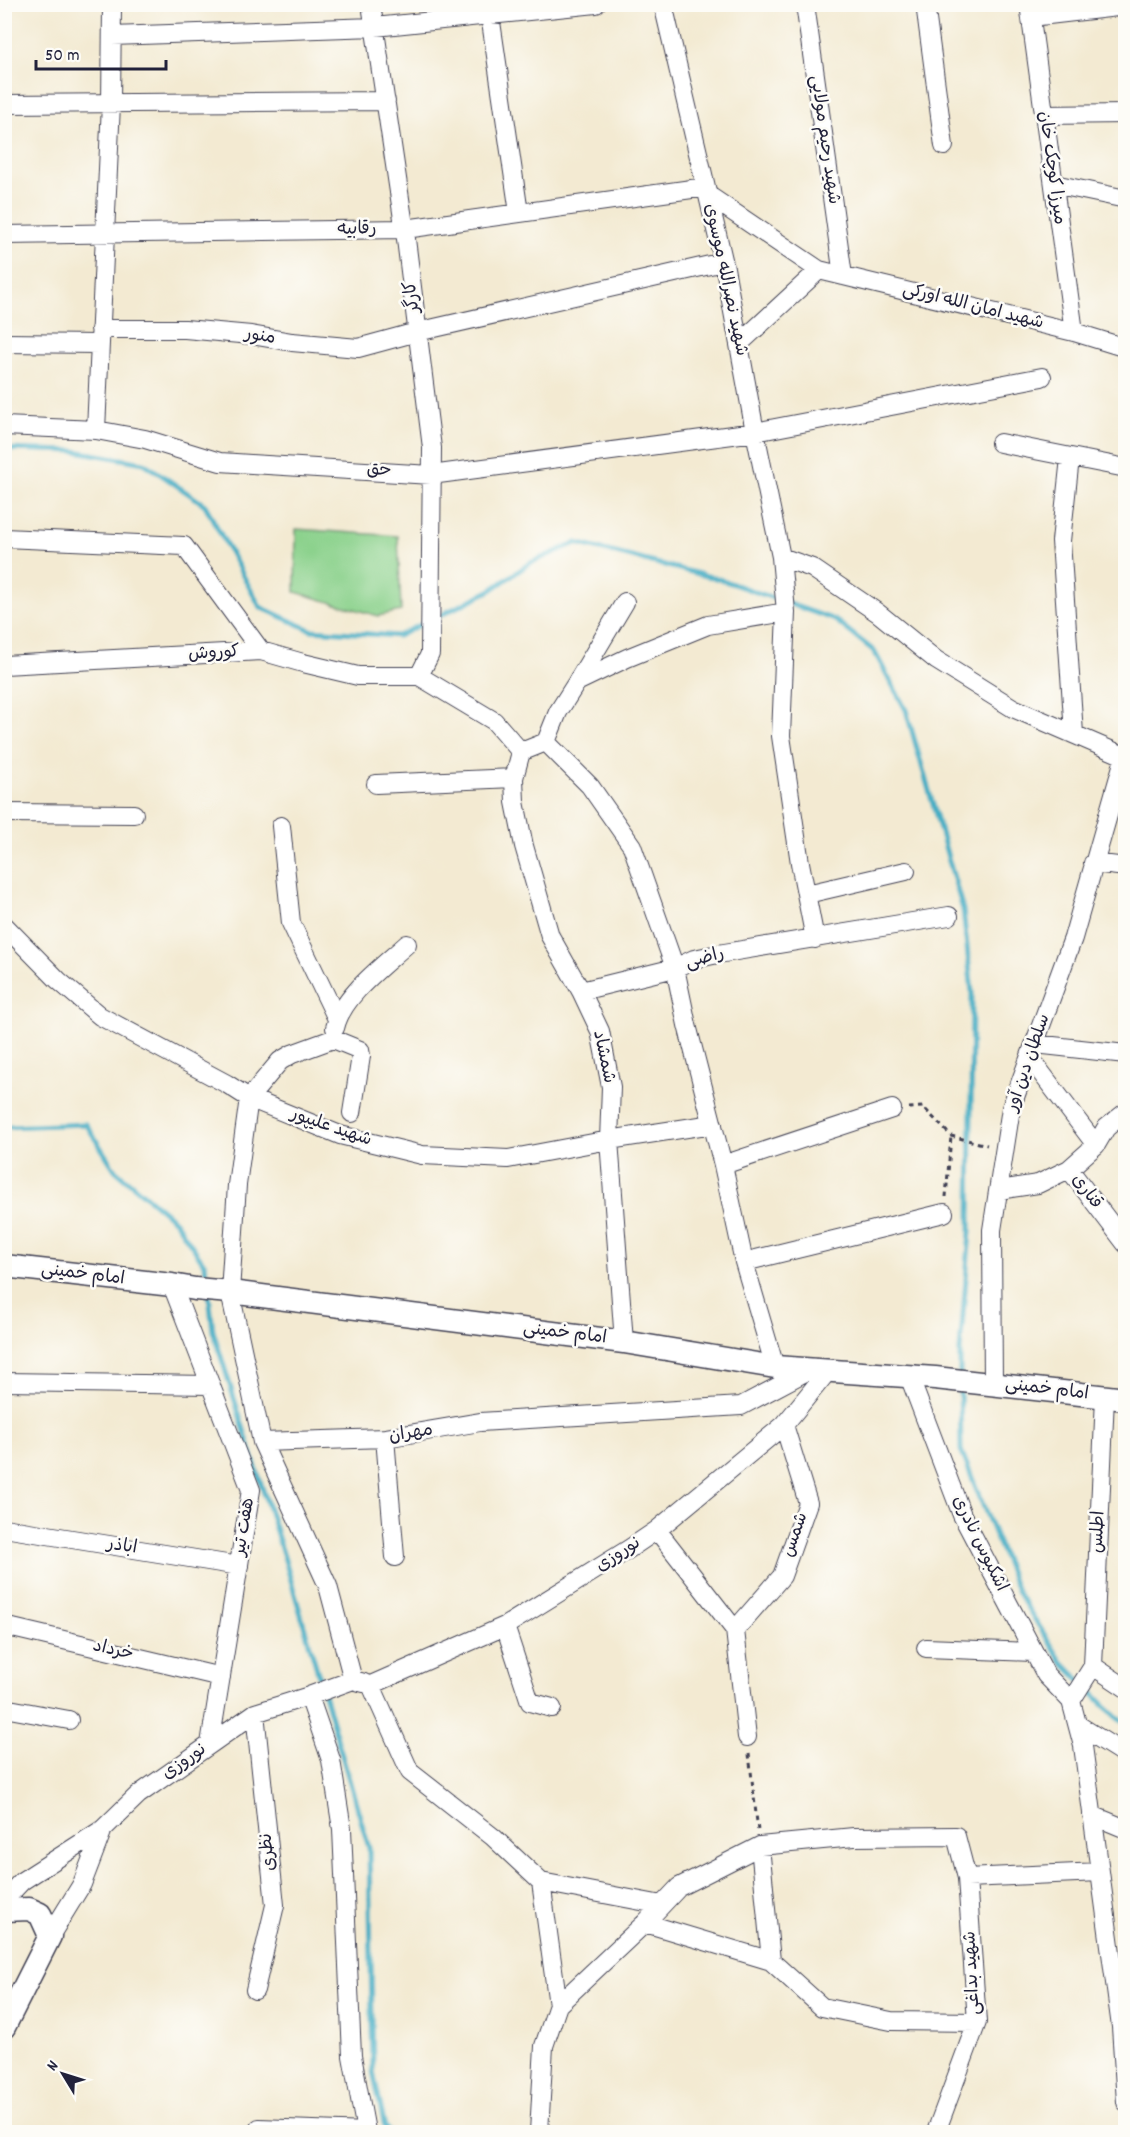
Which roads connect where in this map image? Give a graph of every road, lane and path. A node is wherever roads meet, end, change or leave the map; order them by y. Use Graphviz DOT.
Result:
graph roads {
  1 [pos="112,4"];
  2 [pos="371,4"];
  3 [pos="596,4"];
  4 [pos="663,4"];
  5 [pos="805,4"];
  6 [pos="924,4"];
  7 [pos="1125,6"];
  8 [pos="1030,11"];
  9 [pos="441,12"];
  10 [pos="490,15"];
  11 [pos="375,27"];
  12 [pos="112,36"];
  13 [pos="386,101"];
  14 [pos="4,104"];
  15 [pos="111,104"];
  16 [pos="1125,114"];
  17 [pos="1044,115"];
  18 [pos="944,146"];
  19 [pos="1054,184"];
  20 [pos="707,191"];
  21 [pos="1125,199"];
  22 [pos="519,213"];
  23 [pos="405,229"];
  24 [pos="105,234"];
  25 [pos="4,235"];
  26 [pos="723,262"];
  27 [pos="819,270"];
  28 [pos="843,276"];
  29 [pos="417,332"];
  30 [pos="1074,332"];
  31 [pos="100,337"];
  32 [pos="4,343"];
  33 [pos="739,344"];
  34 [pos="1125,348"];
  35 [pos="1042,377"];
  36 [pos="4,426"];
  37 [pos="96,430"];
  38 [pos="755,432"];
  39 [pos="1000,443"];
  40 [pos="1070,458"];
  41 [pos="1125,468"];
  42 [pos="431,475"];
  43 [pos="4,538"];
  44 [pos="781,557"];
  45 [pos="625,602"];
  46 [pos="786,612"];
  47 [pos="261,651"];
  48 [pos="4,665"];
  49 [pos="420,676"];
  50 [pos="577,682"];
  51 [pos="1074,734"];
  52 [pos="546,742"];
  53 [pos="521,752"];
  54 [pos="1125,754"];
  55 [pos="514,778"];
  56 [pos="376,784"];
  57 [pos="4,813"];
  58 [pos="134,814"];
  59 [pos="281,826"];
  60 [pos="1094,863"];
  61 [pos="1125,867"];
  62 [pos="906,872"];
  63 [pos="807,894"];
  64 [pos="949,916"];
  65 [pos="8,932"];
  66 [pos="815,939"];
  67 [pos="407,944"];
  68 [pos="675,968"];
  69 [pos="581,991"];
  70 [pos="337,1020"];
  71 [pos="333,1039"];
  72 [pos="1032,1051"];
  73 [pos="1125,1054"];
  74 [pos="249,1098"];
  75 [pos="892,1109"];
  76 [pos="1125,1112"];
  77 [pos="352,1113"];
  78 [pos="713,1125"];
  79 [pos="951,1136"];
  80 [pos="609,1140"];
  81 [pos="1096,1144"];
  82 [pos="1005,1149"];
  83 [pos="723,1165"];
  84 [pos="1069,1169"];
  85 [pos="999,1190"];
  86 [pos="944,1213"];
  87 [pos="1125,1244"];
  88 [pos="744,1262"];
  89 [pos="4,1266"];
  90 [pos="172,1285"];
  91 [pos="225,1291"];
  92 [pos="624,1342"];
  93 [pos="774,1367"];
  94 [pos="818,1371"];
  95 [pos="909,1376"];
  96 [pos="4,1382"];
  97 [pos="983,1383"];
  98 [pos="211,1385"];
  99 [pos="1115,1398"];
  100 [pos="784,1425"];
  101 [pos="385,1438"];
  102 [pos="262,1442"];
  103 [pos="4,1528"];
  104 [pos="657,1530"];
  105 [pos="395,1557"];
  106 [pos="239,1566"];
  107 [pos="4,1626"];
  108 [pos="506,1626"];
  109 [pos="735,1630"];
  110 [pos="926,1648"];
  111 [pos="1033,1652"];
  112 [pos="1093,1666"];
  113 [pos="221,1677"];
  114 [pos="353,1680"];
  115 [pos="371,1685"];
  116 [pos="1125,1688"];
  117 [pos="309,1696"];
  118 [pos="1071,1701"];
  119 [pos="4,1708"];
  120 [pos="552,1708"];
  121 [pos="255,1713"];
  122 [pos="69,1720"];
  123 [pos="1078,1725"];
  124 [pos="747,1737"];
  125 [pos="210,1744"];
  126 [pos="1125,1755"];
  127 [pos="1092,1815"];
  128 [pos="103,1829"];
  129 [pos="1125,1829"];
  130 [pos="760,1846"];
  131 [pos="1100,1872"];
  132 [pos="967,1878"];
  133 [pos="541,1882"];
  134 [pos="4,1900"];
  135 [pos="662,1905"];
  136 [pos="4,1910"];
  137 [pos="645,1923"];
  138 [pos="50,1936"];
  139 [pos="771,1961"];
  140 [pos="255,1990"];
  141 [pos="558,2006"];
  142 [pos="977,2022"];
  143 [pos="5,2027"];
  144 [pos="1125,2102"];
  145 [pos="259,2128"];
  146 [pos="367,2132"];
  147 [pos="540,2133"];
  148 [pos="936,2133"];
  1 -- 12 [label="street"];
  2 -- 11 [label="street, کارگر"];
  3 -- 10 [label="street"];
  4 -- 20 [label="street, شهید نصرالله موسوی"];
  5 -- 28 [label="street, شهید رحیم مولایی"];
  6 -- 18 [label="street"];
  7 -- 8 [label="street"];
  8 -- 17 [label="street, میرزا کوچک خان"];
  9 -- 10 [label="street"];
  9 -- 11 [label="street"];
  10 -- 22 [label="street"];
  11 -- 12 [label="street"];
  11 -- 13 [label="street, کارگر"];
  12 -- 15 [label="street"];
  13 -- 15 [label="street"];
  13 -- 23 [label="street, کارگر"];
  14 -- 15 [label="street"];
  15 -- 24 [label="street"];
  16 -- 17 [label="street"];
  17 -- 19 [label="street, میرزا کوچک خان"];
  19 -- 21 [label="street"];
  19 -- 30 [label="street, میرزا کوچک خان"];
  20 -- 22 [label="street, رقابیه"];
  20 -- 26 [label="street, شهید نصرالله موسوی"];
  20 -- 27 [label="street"];
  22 -- 23 [label="street, رقابیه"];
  23 -- 24 [label="street, رقابیه"];
  23 -- 29 [label="street, کارگر"];
  24 -- 25 [label="street, رقابیه"];
  24 -- 31 [label="street"];
  26 -- 29 [label="street, منور"];
  26 -- 33 [label="street, شهید نصرالله موسوی"];
  27 -- 28 [label="street, شهید امان الله اورکی"];
  27 -- 33 [label="street"];
  28 -- 30 [label="street, شهید امان الله اورکی"];
  29 -- 31 [label="street, منور"];
  29 -- 42 [label="street, کارگر"];
  30 -- 34 [label="street, شهید امان الله اورکی"];
  31 -- 32 [label="street, منور"];
  31 -- 37 [label="street"];
  33 -- 38 [label="street, شهید نصرالله موسوی"];
  35 -- 38 [label="street, حق"];
  36 -- 37 [label="street, حق"];
  37 -- 42 [label="street, حق"];
  38 -- 42 [label="street, حق"];
  38 -- 44 [label="street, شهید نصرالله موسوی"];
  39 -- 40 [label="street"];
  40 -- 41 [label="street"];
  40 -- 51 [label="street"];
  42 -- 49 [label="street, کارگر"];
  43 -- 47 [label="street"];
  44 -- 46 [label="street, شهید نصرالله موسوی"];
  44 -- 51 [label="street"];
  45 -- 50 [label="street"];
  46 -- 50 [label="street"];
  46 -- 63 [label="street"];
  47 -- 48 [label="street, کوروش"];
  47 -- 49 [label="street, کوروش"];
  49 -- 53 [label="street"];
  50 -- 52 [label="street"];
  51 -- 54 [label="street"];
  52 -- 53 [label="street"];
  52 -- 68 [label="street"];
  53 -- 55 [label="street, شمشاد"];
  54 -- 60 [label="street, سلطان دین آور"];
  55 -- 56 [label="street"];
  55 -- 69 [label="street, شمشاد"];
  57 -- 58 [label="street"];
  59 -- 70 [label="street"];
  60 -- 61 [label="street"];
  60 -- 72 [label="street, سلطان دین آور"];
  62 -- 63 [label="street"];
  63 -- 66 [label="street"];
  64 -- 66 [label="street, راضی"];
  65 -- 74 [label="street, شهید علیپور"];
  66 -- 68 [label="street, راضی"];
  67 -- 70 [label="street"];
  68 -- 69 [label="street"];
  68 -- 78 [label="street, راضی"];
  69 -- 80 [label="street, شمشاد"];
  70 -- 71 [label="street"];
  71 -- 74 [label="street"];
  71 -- 77 [label="street"];
  72 -- 73 [label="street"];
  72 -- 81 [label="street"];
  72 -- 82 [label="street, سلطان دین آور"];
  74 -- 80 [label="street, شهید علیپور"];
  74 -- 91 [label="street"];
  75 -- 79 [label="path"];
  75 -- 83 [label="street"];
  76 -- 81 [label="street"];
  78 -- 80 [label="street, شهید علیپور"];
  78 -- 83 [label="street, راضی"];
  79 -- 82 [label="path"];
  79 -- 86 [label="path"];
  80 -- 92 [label="street, شمشاد"];
  81 -- 84 [label="street"];
  82 -- 85 [label="street, سلطان دین آور"];
  83 -- 88 [label="street, راضی"];
  84 -- 85 [label="street"];
  84 -- 87 [label="street, قناری"];
  85 -- 97 [label="street, سلطان دین آور"];
  86 -- 88 [label="street"];
  88 -- 93 [label="street, راضی"];
  89 -- 90 [label="main road, امام خمینی"];
  90 -- 91 [label="main road, امام خمینی"];
  90 -- 98 [label="street, هفت تیر"];
  91 -- 92 [label="main road, امام خمینی"];
  91 -- 102 [label="street"];
  92 -- 93 [label="main road, امام خمینی"];
  93 -- 94 [label="main road, امام خمینی"];
  94 -- 95 [label="main road, امام خمینی"];
  94 -- 100 [label="street, نوروزی"];
  94 -- 101 [label="street, مهران"];
  95 -- 97 [label="main road, امام خمینی"];
  95 -- 111 [label="street, اشکبوس نادری"];
  96 -- 98 [label="street"];
  97 -- 99 [label="main road, امام خمینی"];
  98 -- 106 [label="street, هفت تیر"];
  99 -- 112 [label="street, اطلس"];
  100 -- 104 [label="street, نوروزی"];
  100 -- 109 [label="street, شمس"];
  101 -- 102 [label="street, مهران"];
  101 -- 105 [label="street"];
  102 -- 114 [label="street"];
  103 -- 106 [label="street, اباذر"];
  104 -- 108 [label="street, نوروزی"];
  104 -- 109 [label="street"];
  106 -- 113 [label="street, هفت تیر"];
  107 -- 113 [label="street, خرداد"];
  108 -- 115 [label="street, نوروزی"];
  108 -- 120 [label="street"];
  109 -- 124 [label="street"];
  110 -- 111 [label="street"];
  111 -- 118 [label="street, اشکبوس نادری"];
  112 -- 116 [label="street"];
  112 -- 118 [label="street"];
  113 -- 125 [label="street, هفت تیر"];
  114 -- 115 [label="street"];
  114 -- 117 [label="street, نوروزی"];
  115 -- 133 [label="street"];
  117 -- 121 [label="street, نوروزی"];
  117 -- 146 [label="street"];
  118 -- 123 [label="street"];
  119 -- 122 [label="street"];
  121 -- 125 [label="street, نوروزی"];
  121 -- 140 [label="street, نظری"];
  123 -- 126 [label="street"];
  123 -- 127 [label="street"];
  124 -- 130 [label="path"];
  125 -- 128 [label="street, نوروزی"];
  127 -- 129 [label="street"];
  127 -- 131 [label="street"];
  128 -- 134 [label="street"];
  128 -- 138 [label="street"];
  130 -- 132 [label="street, شهید بداغی"];
  130 -- 135 [label="street"];
  130 -- 139 [label="street"];
  131 -- 132 [label="street"];
  131 -- 144 [label="street"];
  132 -- 142 [label="street, شهید بداغی"];
  133 -- 135 [label="street"];
  133 -- 141 [label="street"];
  135 -- 137 [label="street"];
  136 -- 138 [label="main road"];
  137 -- 139 [label="street"];
  137 -- 141 [label="street"];
  138 -- 143 [label="main road"];
  139 -- 142 [label="street"];
  141 -- 147 [label="street"];
  142 -- 148 [label="street, شهید بداغی"];
  145 -- 146 [label="street"];
}
